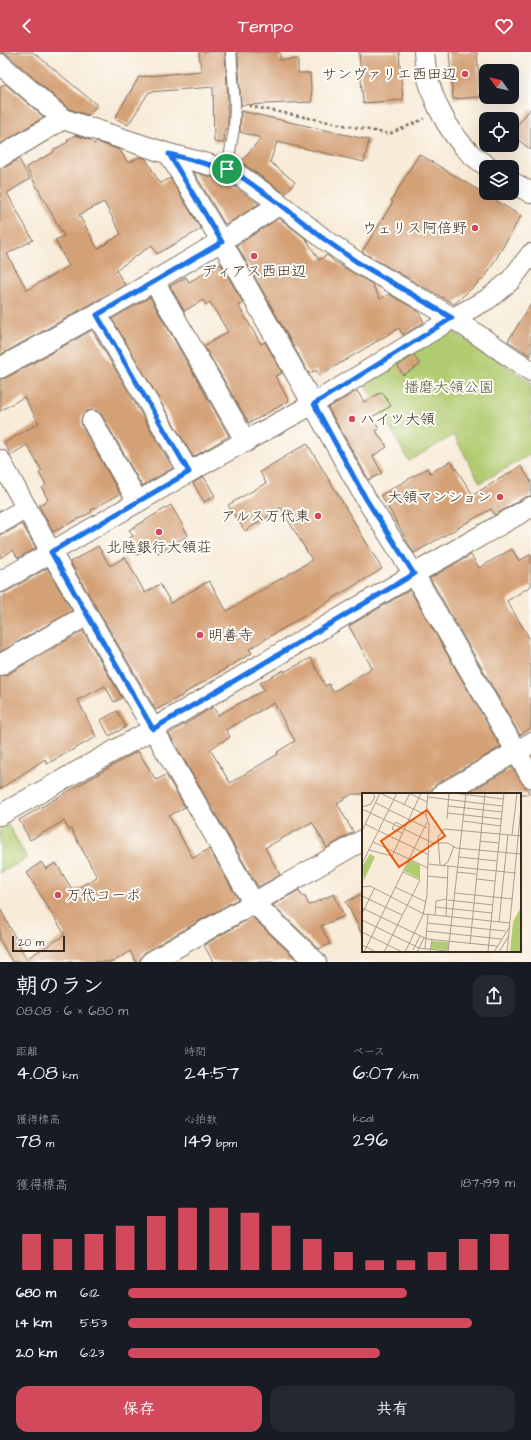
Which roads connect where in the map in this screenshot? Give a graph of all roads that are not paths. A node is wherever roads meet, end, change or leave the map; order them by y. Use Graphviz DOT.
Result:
graph roads {
  1 [pos="231,52"];
  2 [pos="424,52"];
  3 [pos="0,64"];
  4 [pos="63,119"];
  5 [pos="169,154"];
  6 [pos="0,157"];
  7 [pos="479,160"];
  8 [pos="227,169"];
  9 [pos="519,186"];
  10 [pos="531,193"];
  11 [pos="280,204"];
  12 [pos="222,242"];
  13 [pos="531,254"];
  14 [pos="154,281"];
  15 [pos="97,315"];
  16 [pos="452,318"];
  17 [pos="0,368"];
  18 [pos="531,371"];
  19 [pos="314,404"];
  20 [pos="92,421"];
  21 [pos="246,442"];
  22 [pos="0,460"];
  23 [pos="189,472"];
  24 [pos="138,502"];
  25 [pos="531,507"];
  26 [pos="27,508"];
  27 [pos="0,523"];
  28 [pos="51,552"];
  29 [pos="414,574"];
  30 [pos="0,582"];
  31 [pos="87,615"];
  32 [pos="0,665"];
  33 [pos="153,729"];
  34 [pos="524,747"];
  35 [pos="531,777"];
  36 [pos="444,793"];
  37 [pos="0,815"];
  38 [pos="362,841"];
  39 [pos="254,903"];
  40 [pos="151,962"];
  41 [pos="316,962"];
  1 -- 8 [label="lane"];
  2 -- 7 [label="street"];
  3 -- 4 [label="street"];
  4 -- 5 [label="street"];
  4 -- 6 [label="street"];
  5 -- 8 [label="street"];
  5 -- 12 [label="street"];
  8 -- 11 [label="street"];
  9 -- 10 [label="street"];
  11 -- 12 [label="street"];
  11 -- 16 [label="street"];
  12 -- 14 [label="street"];
  12 -- 19 [label="street"];
  13 -- 16 [label="street"];
  14 -- 15 [label="street"];
  14 -- 21 [label="street"];
  15 -- 17 [label="street"];
  15 -- 23 [label="street"];
  16 -- 18 [label="street"];
  16 -- 19 [label="street"];
  19 -- 21 [label="street"];
  19 -- 29 [label="street"];
  20 -- 24 [label="street"];
  21 -- 23 [label="street"];
  22 -- 26 [label="street"];
  23 -- 24 [label="street"];
  24 -- 28 [label="street"];
  25 -- 29 [label="street"];
  26 -- 27 [label="street"];
  26 -- 28 [label="street"];
  28 -- 30 [label="street"];
  28 -- 31 [label="street"];
  29 -- 33 [label="street"];
  29 -- 34 [label="street"];
  31 -- 32 [label="street"];
  31 -- 33 [label="street"];
  33 -- 37 [label="street"];
  33 -- 39 [label="street"];
  34 -- 35 [label="street"];
  34 -- 36 [label="street"];
  38 -- 39 [label="street"];
  39 -- 40 [label="street"];
  39 -- 41 [label="street"];
}
